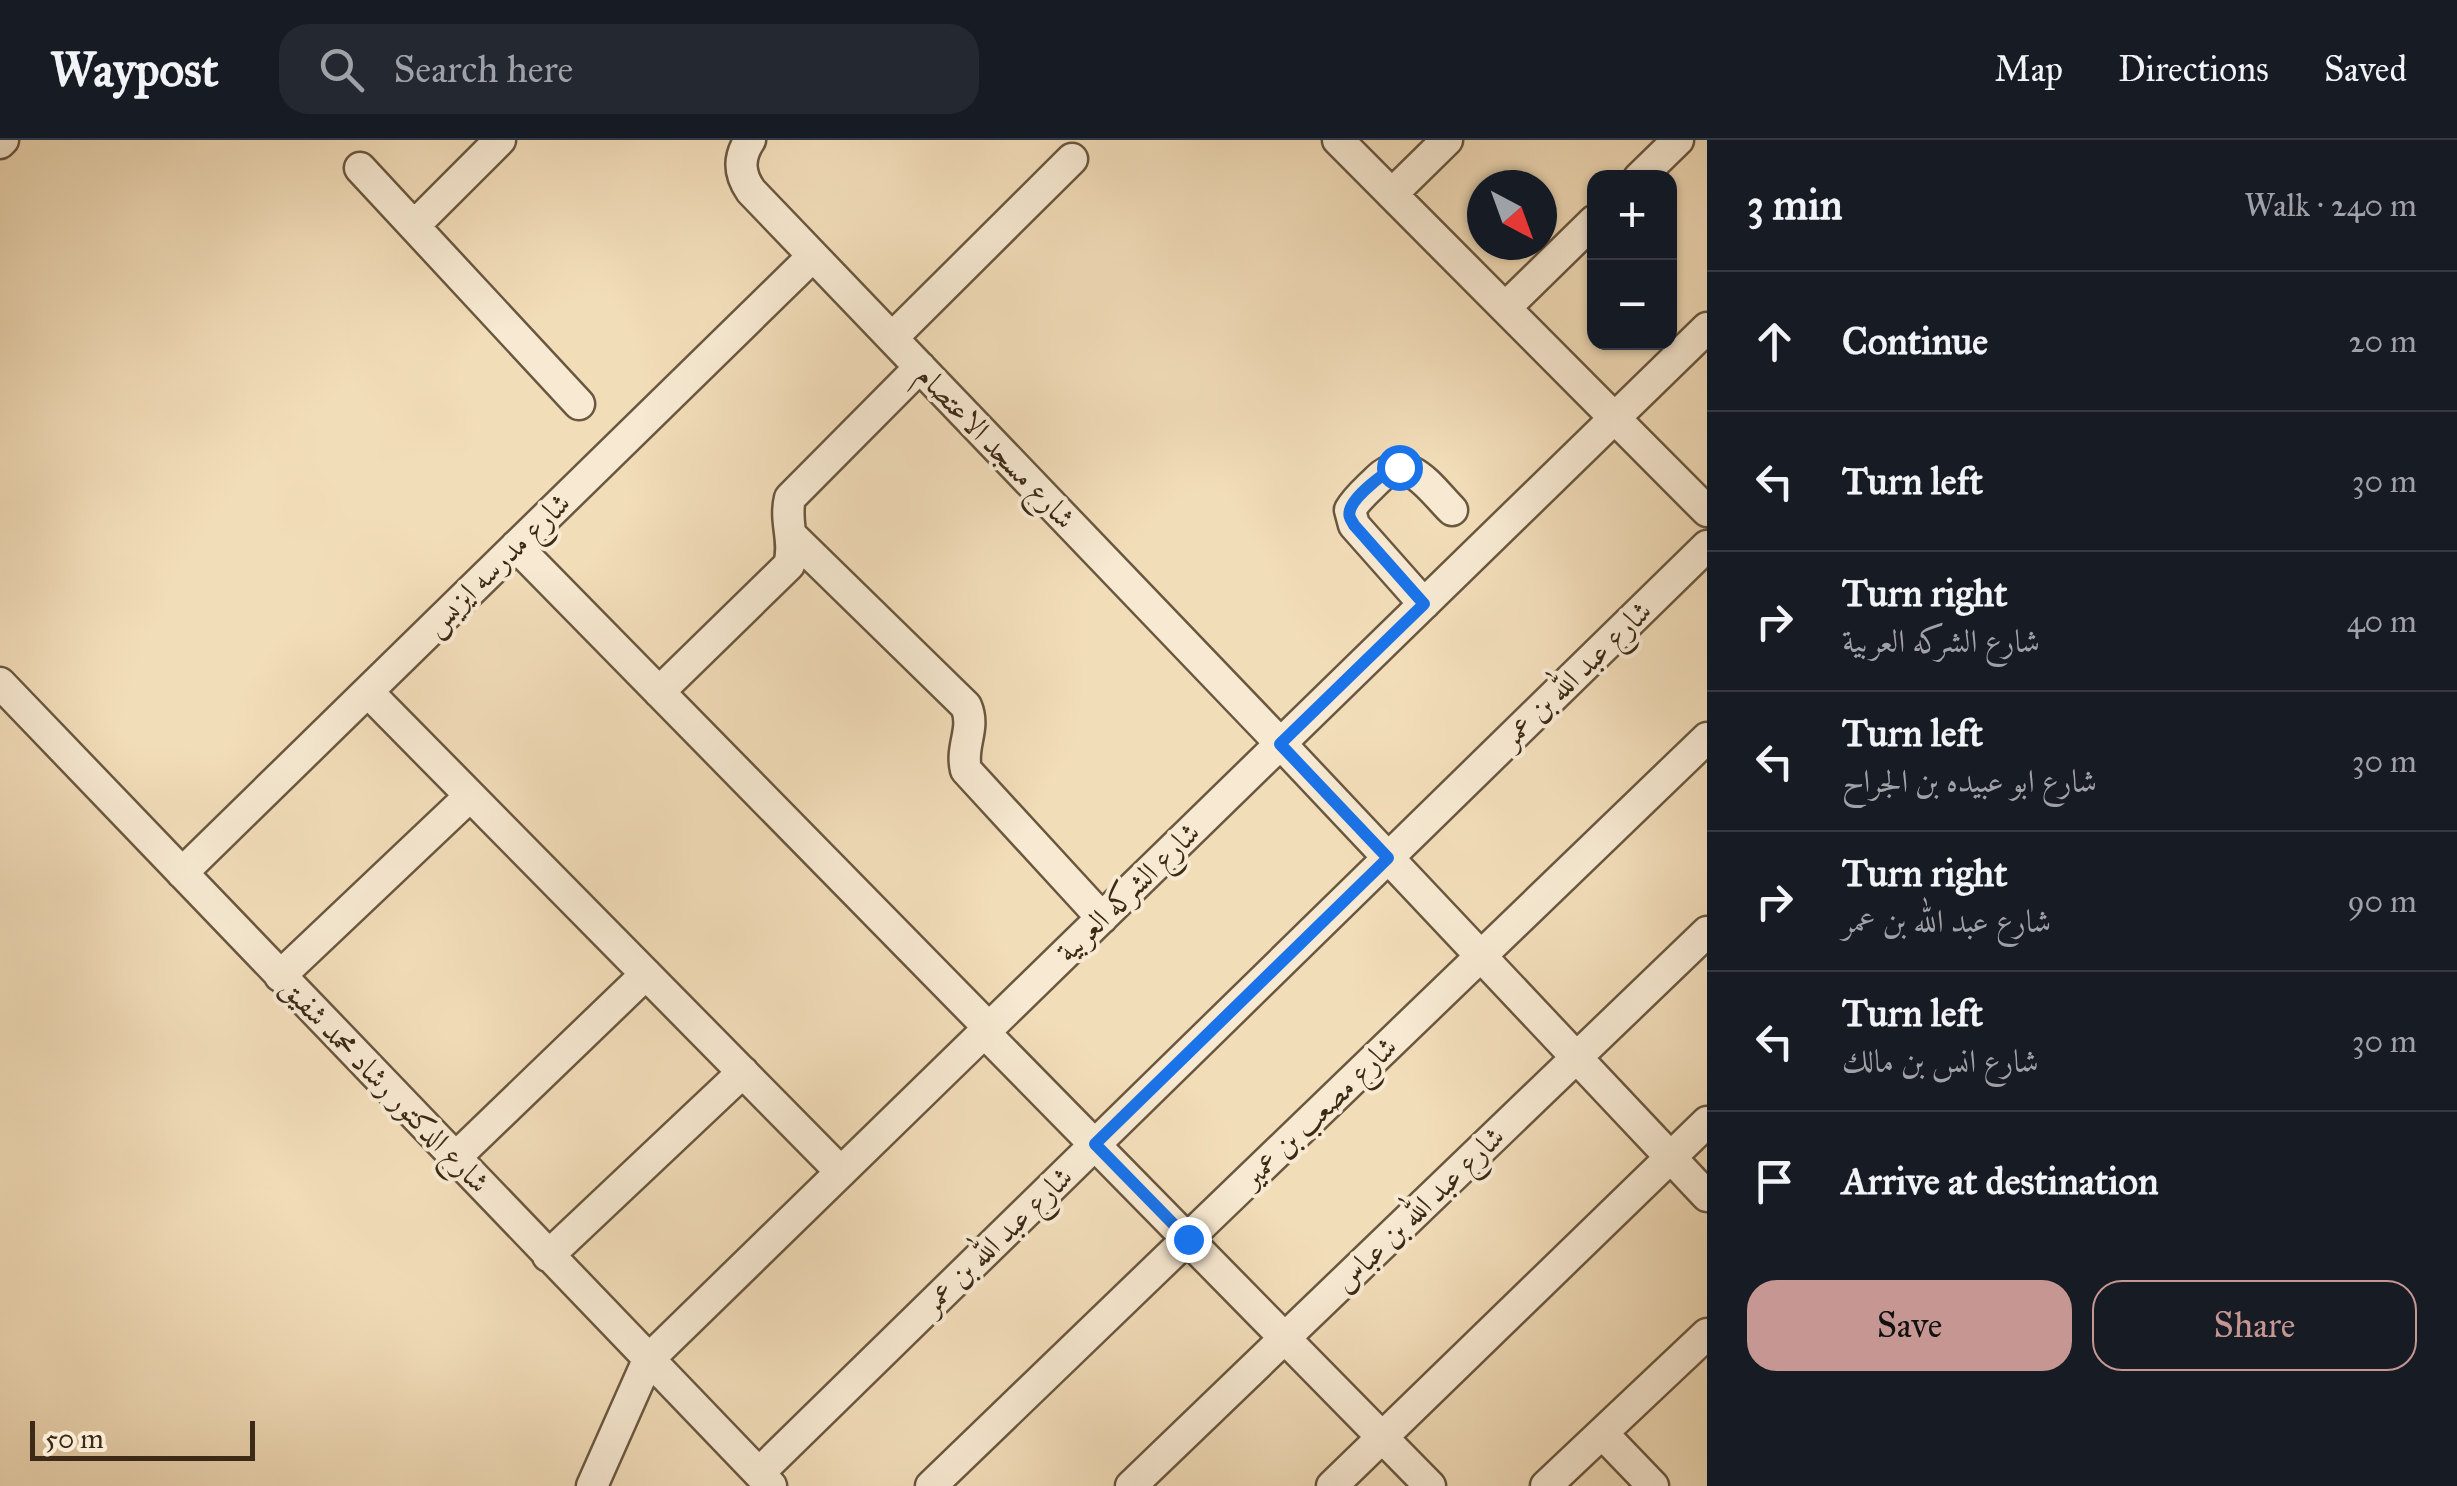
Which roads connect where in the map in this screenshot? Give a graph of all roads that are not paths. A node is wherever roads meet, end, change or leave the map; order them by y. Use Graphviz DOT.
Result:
graph roads {
  1 [pos="500,140"];
  2 [pos="750,140"];
  3 [pos="1338,140"];
  4 [pos="1447,140"];
  5 [pos="1678,140"];
  6 [pos="1072,160"];
  7 [pos="360,168"];
  8 [pos="1647,170"];
  9 [pos="1392,194"];
  10 [pos="414,226"];
  11 [pos="1587,228"];
  12 [pos="813,256"];
  13 [pos="1505,308"];
  14 [pos="1707,328"];
  15 [pos="892,338"];
  16 [pos="920,368"];
  17 [pos="579,404"];
  18 [pos="1614,418"];
  19 [pos="1452,510"];
  20 [pos="1707,511"];
  21 [pos="792,536"];
  22 [pos="516,546"];
  23 [pos="1707,546"];
  24 [pos="1424,604"];
  25 [pos="0,683"];
  26 [pos="368,692"];
  27 [pos="660,692"];
  28 [pos="1707,738"];
  29 [pos="1280,744"];
  30 [pos="470,796"];
  31 [pos="1388,858"];
  32 [pos="182,873"];
  33 [pos="1102,918"];
  34 [pos="1707,932"];
  35 [pos="1481,956"];
  36 [pos="646,974"];
  37 [pos="280,976"];
  38 [pos="987,1030"];
  39 [pos="1576,1058"];
  40 [pos="743,1072"];
  41 [pos="1707,1122"];
  42 [pos="1095,1144"];
  43 [pos="455,1158"];
  44 [pos="1670,1158"];
  45 [pos="841,1172"];
  46 [pos="1707,1196"];
  47 [pos="1188,1239"];
  48 [pos="548,1256"];
  49 [pos="1706,1335"];
  50 [pos="1285,1338"];
  51 [pos="648,1360"];
  52 [pos="1602,1433"];
  53 [pos="1382,1437"];
  54 [pos="761,1480"];
  55 [pos="592,1486"];
  56 [pos="931,1486"];
  57 [pos="1132,1486"];
  58 [pos="1332,1486"];
  59 [pos="1430,1486"];
  60 [pos="1546,1486"];
  61 [pos="1654,1486"];
  1 -- 10 [label="street"];
  2 -- 12 [label="street, شارع مسجد الاعتصام"];
  3 -- 9 [label="street"];
  4 -- 9 [label="street"];
  5 -- 8 [label="street"];
  6 -- 15 [label="street"];
  7 -- 10 [label="street"];
  9 -- 13 [label="street"];
  10 -- 17 [label="street"];
  11 -- 13 [label="street"];
  12 -- 15 [label="street, شارع مسجد الاعتصام"];
  12 -- 22 [label="street, شارع مدرسه ايزيس"];
  13 -- 18 [label="street"];
  14 -- 18 [label="street, شارع الشركه العربية"];
  15 -- 16 [label="street, شارع مسجد الاعتصام"];
  16 -- 21 [label="street"];
  16 -- 29 [label="street, شارع مسجد الاعتصام"];
  18 -- 20 [label="street"];
  18 -- 24 [label="street, شارع الشركه العربية"];
  19 -- 24 [label="street"];
  21 -- 27 [label="street"];
  21 -- 33 [label="street"];
  22 -- 26 [label="street, شارع مدرسه ايزيس"];
  22 -- 27 [label="street"];
  23 -- 31 [label="street, شارع عبد الله بن عمر"];
  24 -- 29 [label="street, شارع الشركه العربية"];
  25 -- 32 [label="street, شارع الدكتور رشاد محمد شفيق"];
  26 -- 30 [label="street"];
  26 -- 32 [label="street, شارع مدرسه ايزيس"];
  27 -- 38 [label="street"];
  28 -- 35 [label="street, شارع مصعب بن عمير"];
  29 -- 31 [label="street, شارع مسجد الاعتصام"];
  29 -- 33 [label="street, شارع الشركه العربية"];
  30 -- 36 [label="street"];
  30 -- 37 [label="street"];
  31 -- 35 [label="street, شارع مسجد الاعتصام"];
  31 -- 42 [label="street, شارع عبد الله بن عمر"];
  32 -- 37 [label="street, شارع الدكتور رشاد محمد شفيق"];
  33 -- 38 [label="street, شارع الشركه العربية"];
  34 -- 39 [label="street, شارع عبد الله بن عباس"];
  35 -- 39 [label="street, شارع مسجد الاعتصام"];
  35 -- 47 [label="street, شارع مصعب بن عمير"];
  36 -- 40 [label="street"];
  36 -- 43 [label="street"];
  37 -- 43 [label="street, شارع الدكتور رشاد محمد شفيق"];
  38 -- 42 [label="street"];
  38 -- 45 [label="street, شارع الشركه العربية"];
  39 -- 44 [label="street, شارع مسجد الاعتصام"];
  39 -- 50 [label="street, شارع عبد الله بن عباس"];
  40 -- 45 [label="street"];
  40 -- 48 [label="street"];
  41 -- 44 [label="street"];
  42 -- 47 [label="street"];
  42 -- 54 [label="street, شارع عبد الله بن عمر"];
  43 -- 48 [label="street, شارع الدكتور رشاد محمد شفيق"];
  44 -- 46 [label="street, شارع مسجد الاعتصام"];
  44 -- 53 [label="street"];
  45 -- 51 [label="street, شارع الشركه العربية"];
  47 -- 50 [label="street"];
  47 -- 56 [label="street, شارع مصعب بن عمير"];
  48 -- 51 [label="street, شارع الدكتور رشاد محمد شفيق"];
  49 -- 52 [label="street"];
  50 -- 53 [label="street"];
  50 -- 57 [label="street, شارع عبد الله بن عباس"];
  51 -- 54 [label="street, شارع الدكتور رشاد محمد شفيق"];
  51 -- 55 [label="street, شارع الشركه العربية"];
  52 -- 60 [label="street"];
  52 -- 61 [label="street"];
  53 -- 58 [label="street"];
  53 -- 59 [label="street"];
}
